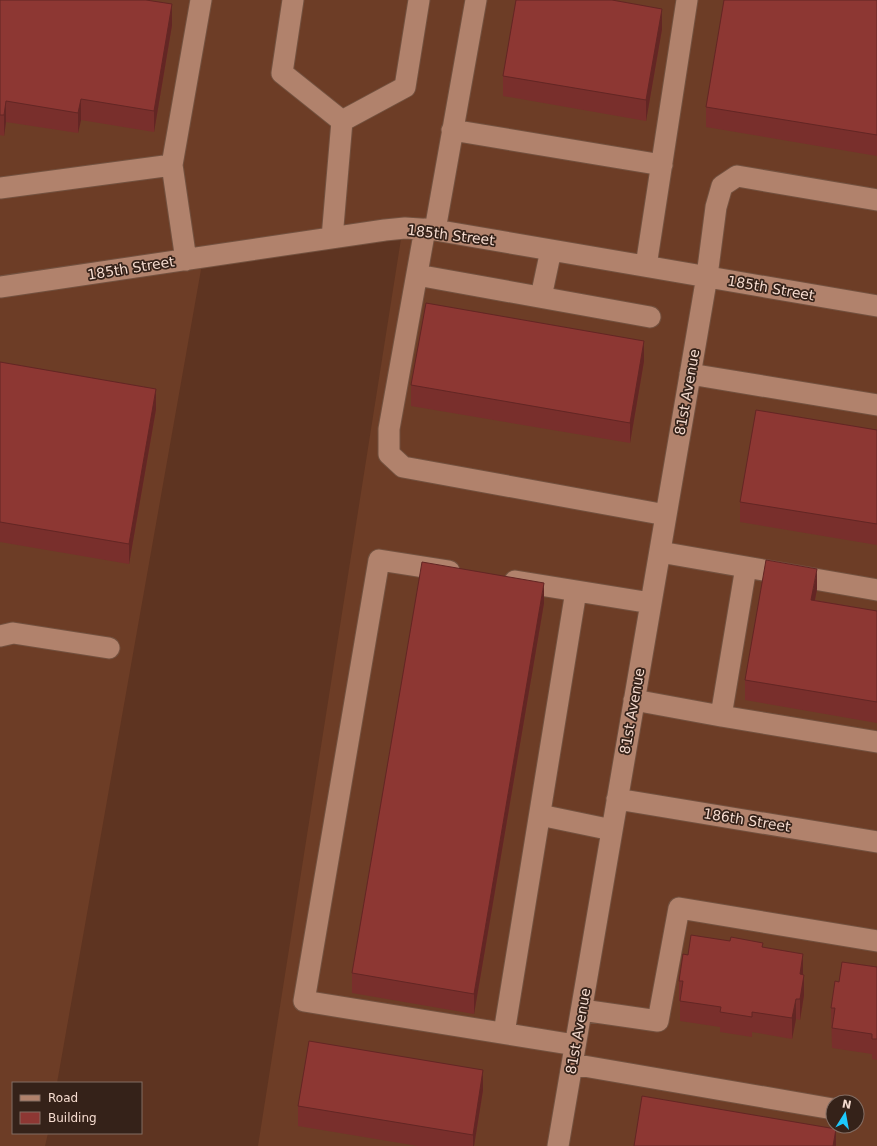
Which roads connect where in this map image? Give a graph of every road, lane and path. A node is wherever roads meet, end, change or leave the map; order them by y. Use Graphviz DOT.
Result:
graph roads {
  1 [pos="201,0"];
  2 [pos="293,0"];
  3 [pos="419,0"];
  4 [pos="476,0"];
  5 [pos="687,0"];
  6 [pos="342,121"];
  7 [pos="452,130"];
  8 [pos="172,165"];
  9 [pos="662,165"];
  10 [pos="0,188"];
  11 [pos="877,200"];
  12 [pos="430,229"];
  13 [pos="332,238"];
  14 [pos="551,250"];
  15 [pos="186,260"];
  16 [pos="646,266"];
  17 [pos="417,275"];
  18 [pos="707,276"];
  19 [pos="0,288"];
  20 [pos="541,297"];
  21 [pos="877,306"];
  22 [pos="650,317"];
  23 [pos="690,374"];
  24 [pos="877,406"];
  25 [pos="666,515"];
  26 [pos="660,552"];
  27 [pos="746,567"];
  28 [pos="466,574"];
  29 [pos="497,578"];
  30 [pos="877,590"];
  31 [pos="576,591"];
  32 [pos="651,603"];
  33 [pos="0,636"];
  34 [pos="109,648"];
  35 [pos="634,700"];
  36 [pos="722,716"];
  37 [pos="877,742"];
  38 [pos="617,799"];
  39 [pos="540,815"];
  40 [pos="612,830"];
  41 [pos="877,842"];
  42 [pos="877,941"];
  43 [pos="582,1010"];
  44 [pos="504,1034"];
  45 [pos="574,1055"];
  46 [pos="825,1107"];
  47 [pos="558,1146"];
  1 -- 8 [label="street"];
  2 -- 6 [label="street"];
  3 -- 6 [label="street"];
  4 -- 7 [label="street"];
  5 -- 9 [label="street"];
  6 -- 13 [label="street"];
  7 -- 9 [label="street"];
  7 -- 12 [label="street"];
  8 -- 10 [label="street"];
  8 -- 15 [label="street"];
  9 -- 16 [label="street"];
  11 -- 18 [label="street, 81st Avenue"];
  12 -- 13 [label="street, 185th Street"];
  12 -- 14 [label="street, 185th Street"];
  12 -- 17 [label="street"];
  13 -- 15 [label="street, 185th Street"];
  14 -- 16 [label="street, 185th Street"];
  14 -- 20 [label="street"];
  15 -- 19 [label="street, 185th Street"];
  16 -- 18 [label="street, 185th Street"];
  17 -- 20 [label="street"];
  17 -- 25 [label="street"];
  18 -- 21 [label="street, 185th Street"];
  18 -- 23 [label="street, 81st Avenue"];
  20 -- 22 [label="street"];
  23 -- 24 [label="street"];
  23 -- 25 [label="street, 81st Avenue"];
  25 -- 26 [label="street, 81st Avenue"];
  26 -- 27 [label="street"];
  26 -- 32 [label="street, 81st Avenue"];
  27 -- 30 [label="street"];
  27 -- 36 [label="street"];
  28 -- 44 [label="street"];
  29 -- 31 [label="street"];
  31 -- 32 [label="street"];
  31 -- 39 [label="street"];
  32 -- 35 [label="street, 81st Avenue"];
  33 -- 34 [label="street"];
  35 -- 36 [label="street"];
  35 -- 38 [label="street, 81st Avenue"];
  36 -- 37 [label="street"];
  38 -- 40 [label="street, 81st Avenue"];
  38 -- 41 [label="street, 186th Street"];
  39 -- 40 [label="street"];
  39 -- 44 [label="street"];
  40 -- 43 [label="street, 81st Avenue"];
  42 -- 43 [label="street"];
  43 -- 45 [label="street, 81st Avenue"];
  44 -- 45 [label="street"];
  45 -- 46 [label="street"];
  45 -- 47 [label="street, 81st Avenue"];
}
